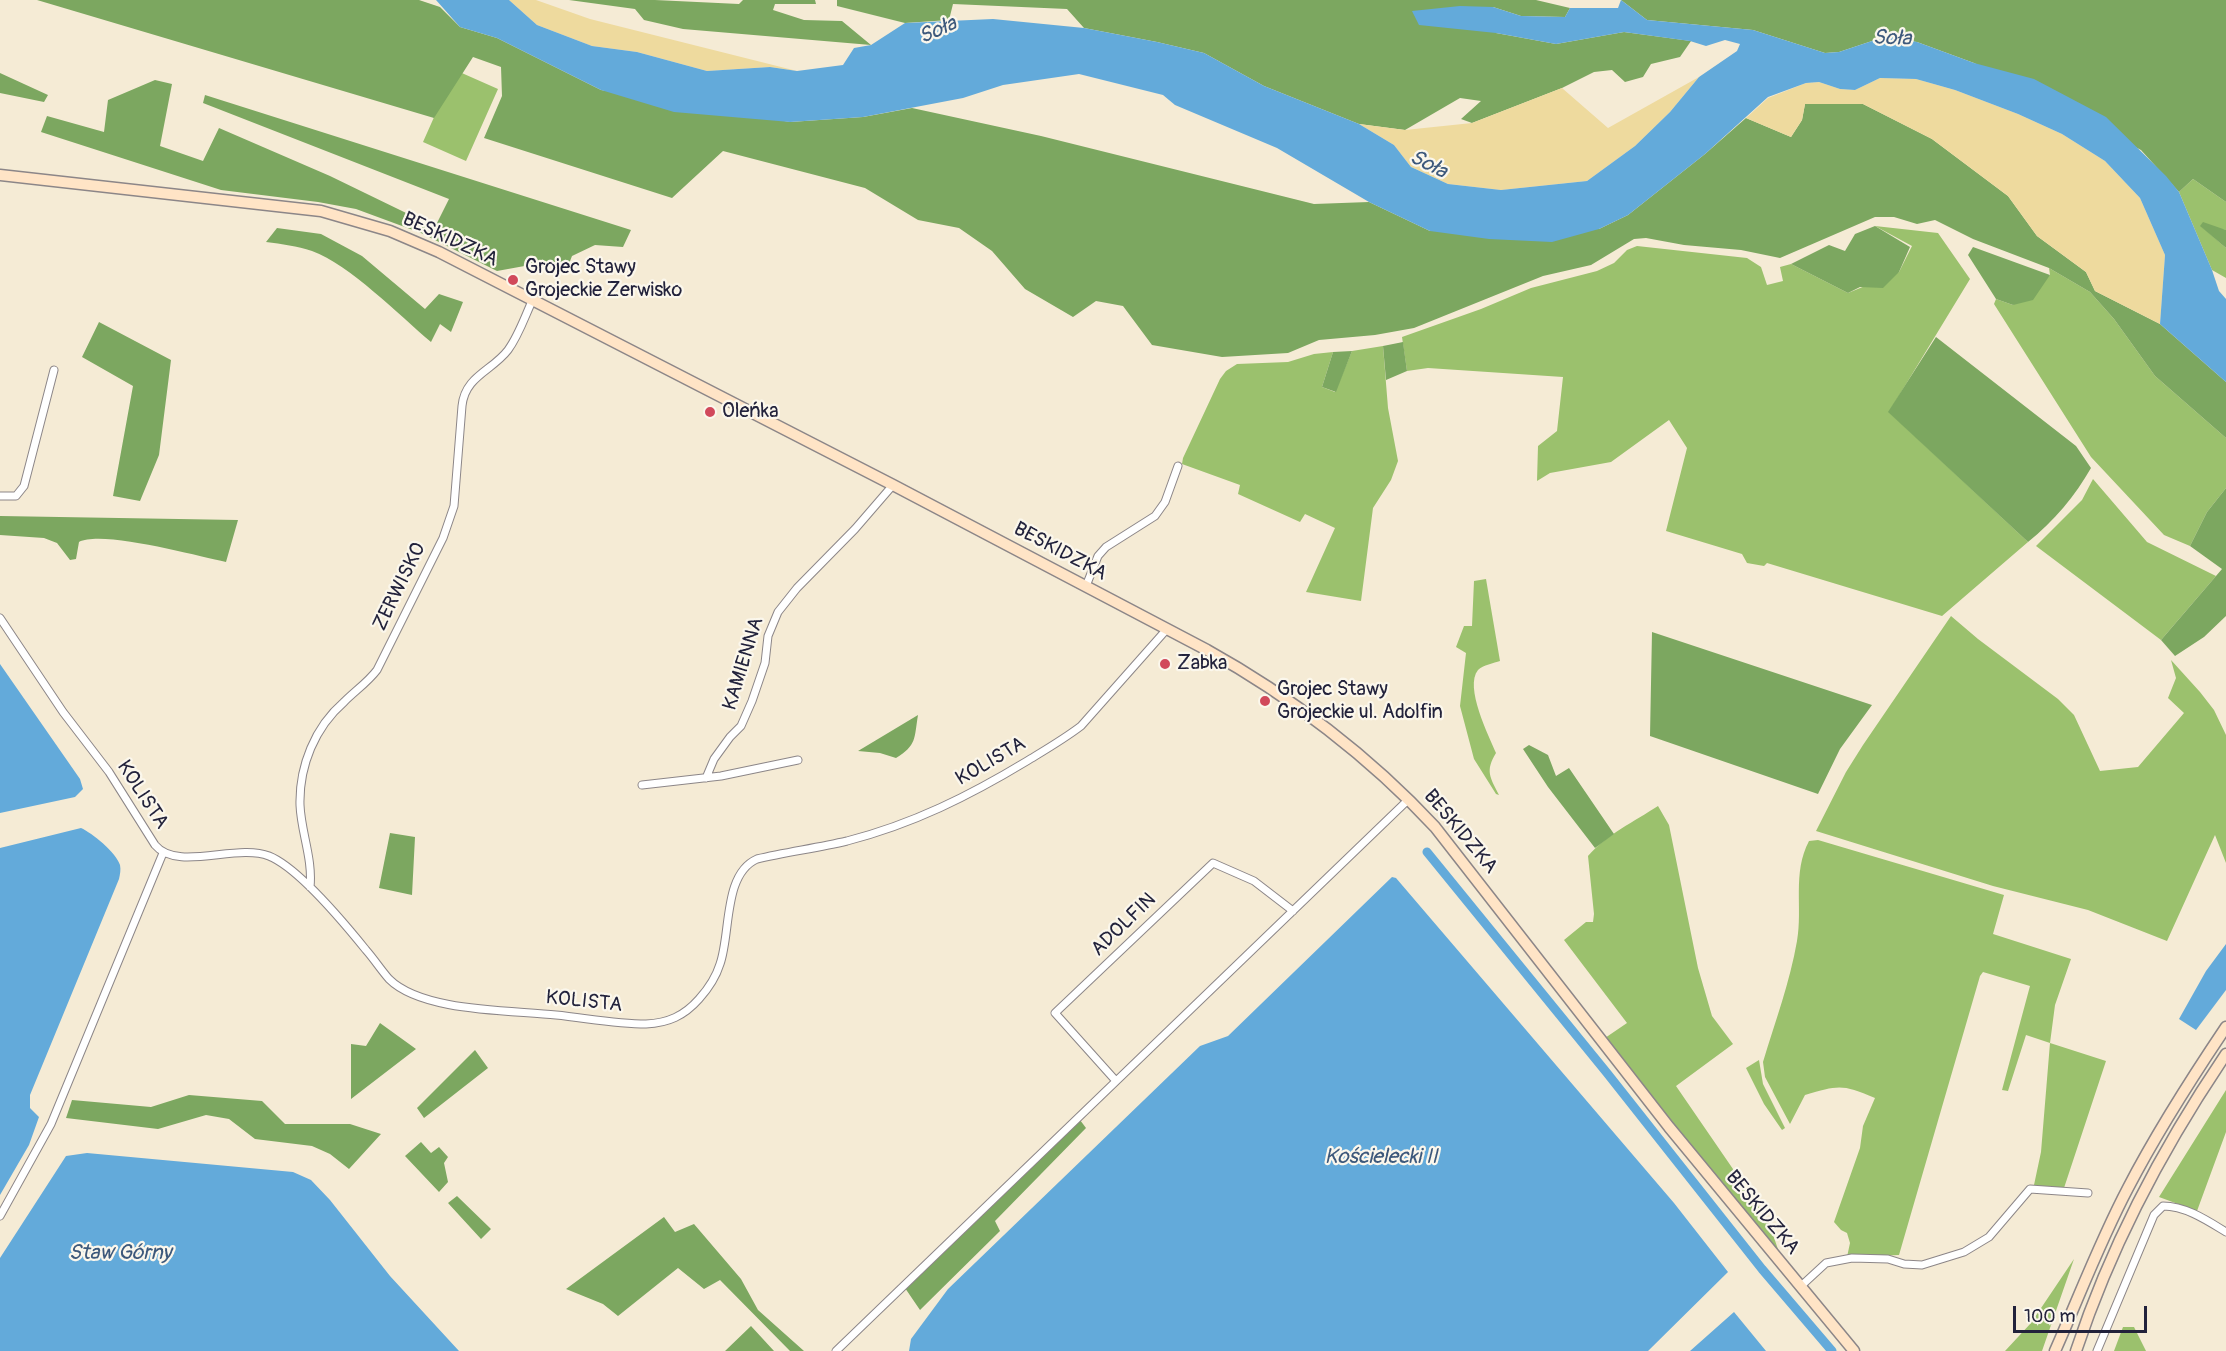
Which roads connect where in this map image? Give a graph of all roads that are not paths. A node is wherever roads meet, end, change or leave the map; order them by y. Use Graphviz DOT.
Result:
graph roads {
  1 [pos="0,175"];
  2 [pos="532,299"];
  3 [pos="54,370"];
  4 [pos="1178,466"];
  5 [pos="893,485"];
  6 [pos="0,496"];
  7 [pos="1086,586"];
  8 [pos="0,618"];
  9 [pos="1167,628"];
  10 [pos="798,760"];
  11 [pos="706,778"];
  12 [pos="642,785"];
  13 [pos="1409,799"];
  14 [pos="163,853"];
  15 [pos="310,887"];
  16 [pos="1293,911"];
  17 [pos="2226,1027"];
  18 [pos="2226,1054"];
  19 [pos="1116,1081"];
  20 [pos="2088,1193"];
  21 [pos="0,1216"];
  22 [pos="2226,1232"];
  23 [pos="1800,1287"];
  24 [pos="836,1351"];
  25 [pos="1854,1351"];
  26 [pos="2055,1351"];
  27 [pos="2076,1351"];
  28 [pos="2097,1351"];
  1 -- 2 [label="main road, BESKIDZKA"];
  2 -- 5 [label="main road, BESKIDZKA"];
  2 -- 15 [label="street, ZERWISKO"];
  3 -- 6 [label="street"];
  4 -- 7 [label="street"];
  5 -- 7 [label="main road, BESKIDZKA"];
  5 -- 11 [label="street, KAMIENNA"];
  7 -- 9 [label="main road, BESKIDZKA"];
  8 -- 14 [label="street, KOLISTA"];
  9 -- 13 [label="main road, BESKIDZKA"];
  9 -- 15 [label="street, KOLISTA"];
  10 -- 11 [label="street"];
  11 -- 12 [label="street"];
  13 -- 16 [label="street"];
  13 -- 23 [label="main road, BESKIDZKA"];
  14 -- 15 [label="street, KOLISTA"];
  14 -- 21 [label="street"];
  16 -- 19 [label="street"];
  16 -- 19 [label="street, ADOLFIN"];
  17 -- 26 [label="main road"];
  18 -- 27 [label="main road"];
  19 -- 24 [label="street"];
  20 -- 23 [label="street"];
  22 -- 28 [label="street"];
  23 -- 25 [label="main road, BESKIDZKA"];
}
